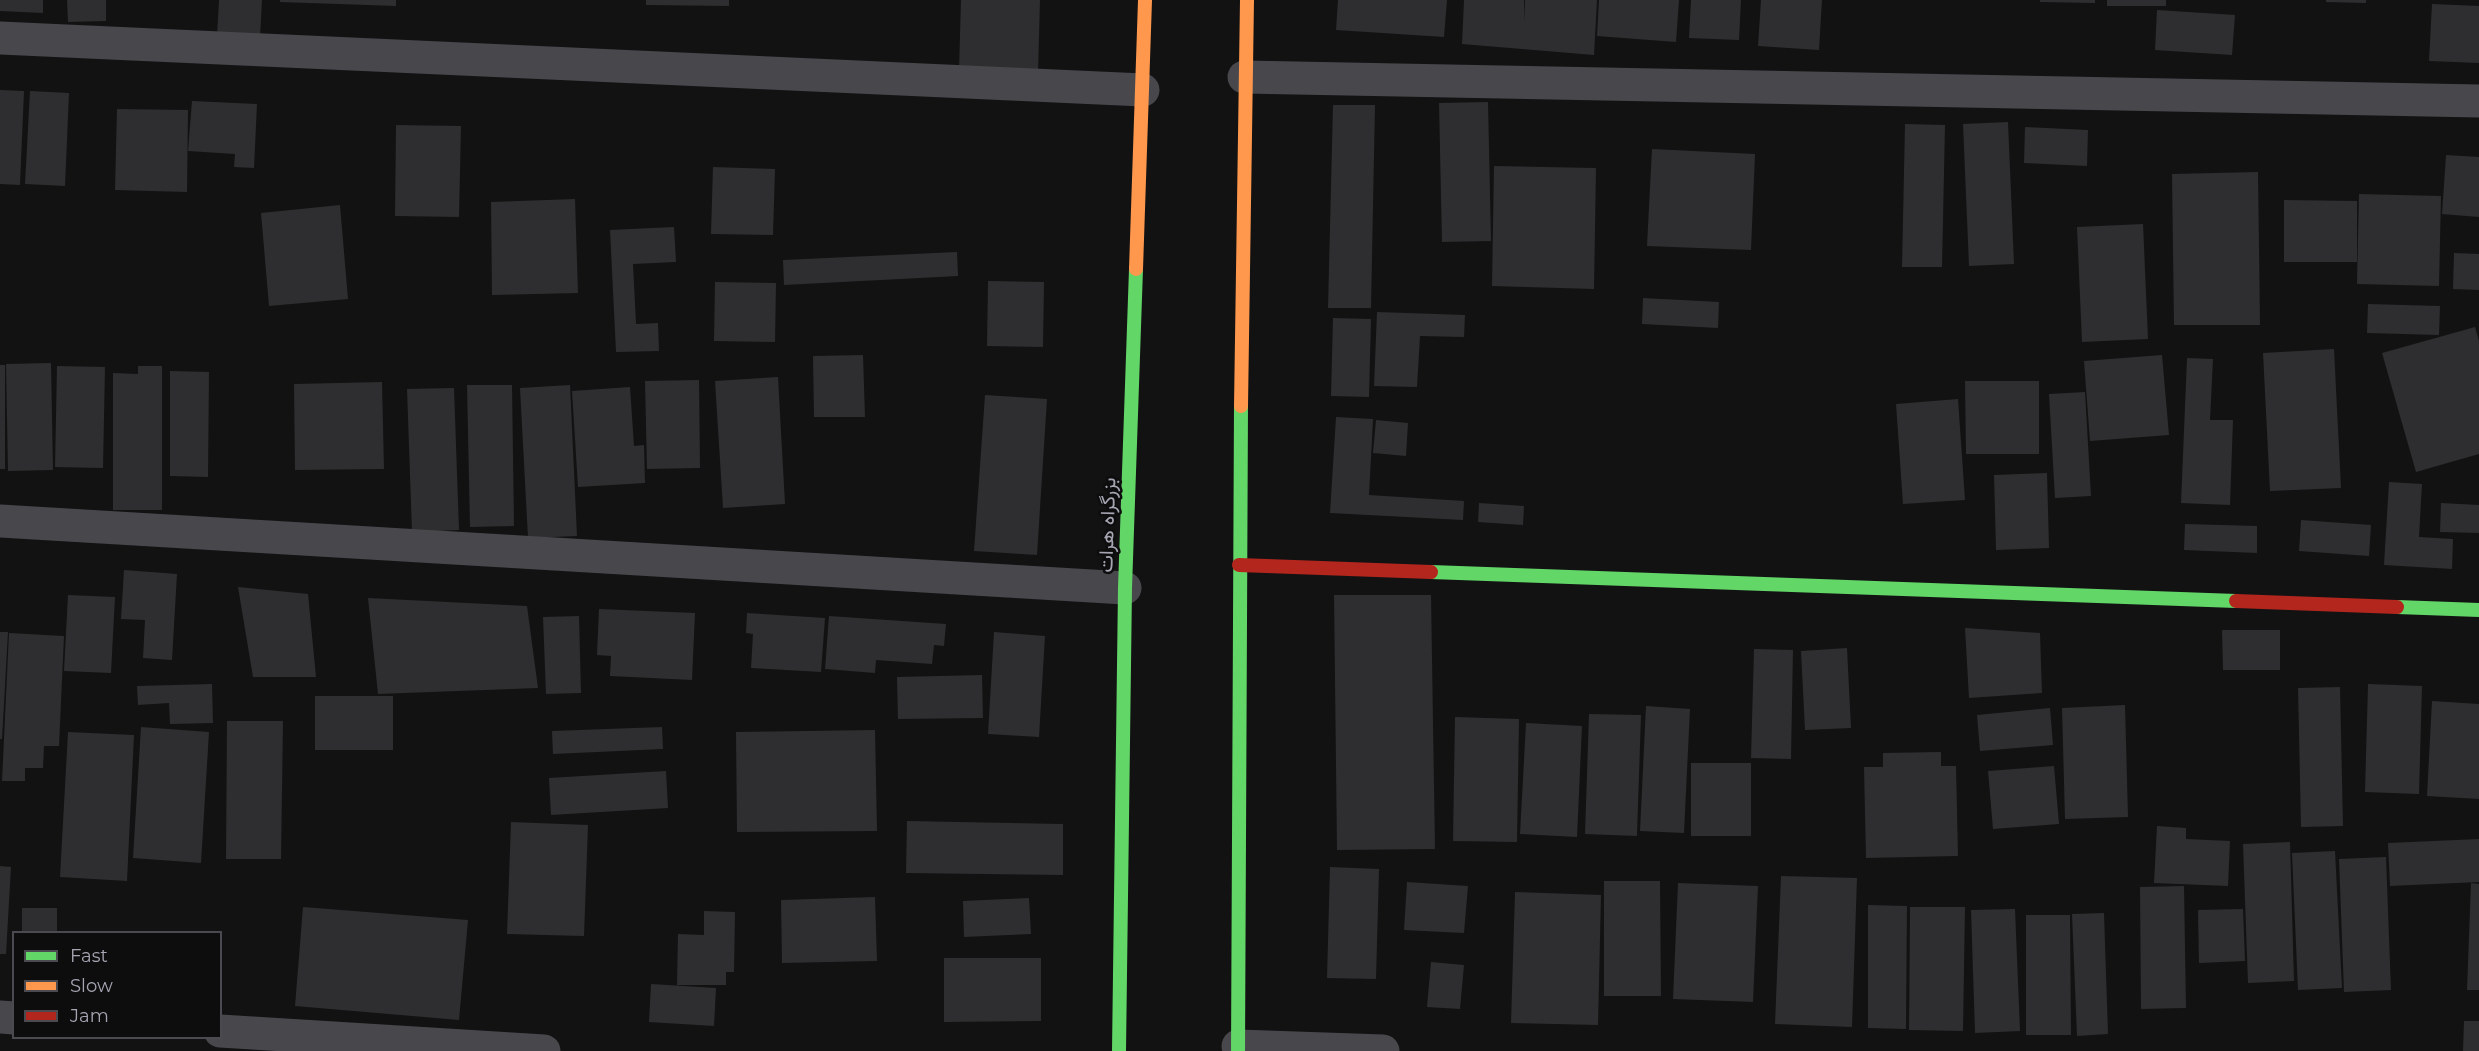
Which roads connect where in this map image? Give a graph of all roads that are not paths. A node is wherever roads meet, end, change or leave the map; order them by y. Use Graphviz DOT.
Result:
graph roads {
  1 [pos="1145,0"];
  2 [pos="1247,0"];
  3 [pos="0,38"];
  4 [pos="1244,77"];
  5 [pos="1143,90"];
  6 [pos="2479,101"];
  7 [pos="0,520"];
  8 [pos="1239,566"];
  9 [pos="1125,588"];
  10 [pos="2479,610"];
  11 [pos="222,1031"];
  12 [pos="1238,1048"];
  13 [pos="544,1051"];
  14 [pos="1119,1051"];
  15 [pos="1383,1051"];
  1 -- 5 [label="main road, بزرگراه هرات"];
  2 -- 4 [label="main road"];
  3 -- 5 [label="street"];
  4 -- 6 [label="street"];
  4 -- 8 [label="main road"];
  5 -- 9 [label="main road, بزرگراه هرات"];
  7 -- 9 [label="street"];
  8 -- 10 [label="main road"];
  8 -- 12 [label="main road"];
  9 -- 14 [label="main road, بزرگراه هرات"];
  11 -- 13 [label="street"];
  12 -- 15 [label="street"];
}
